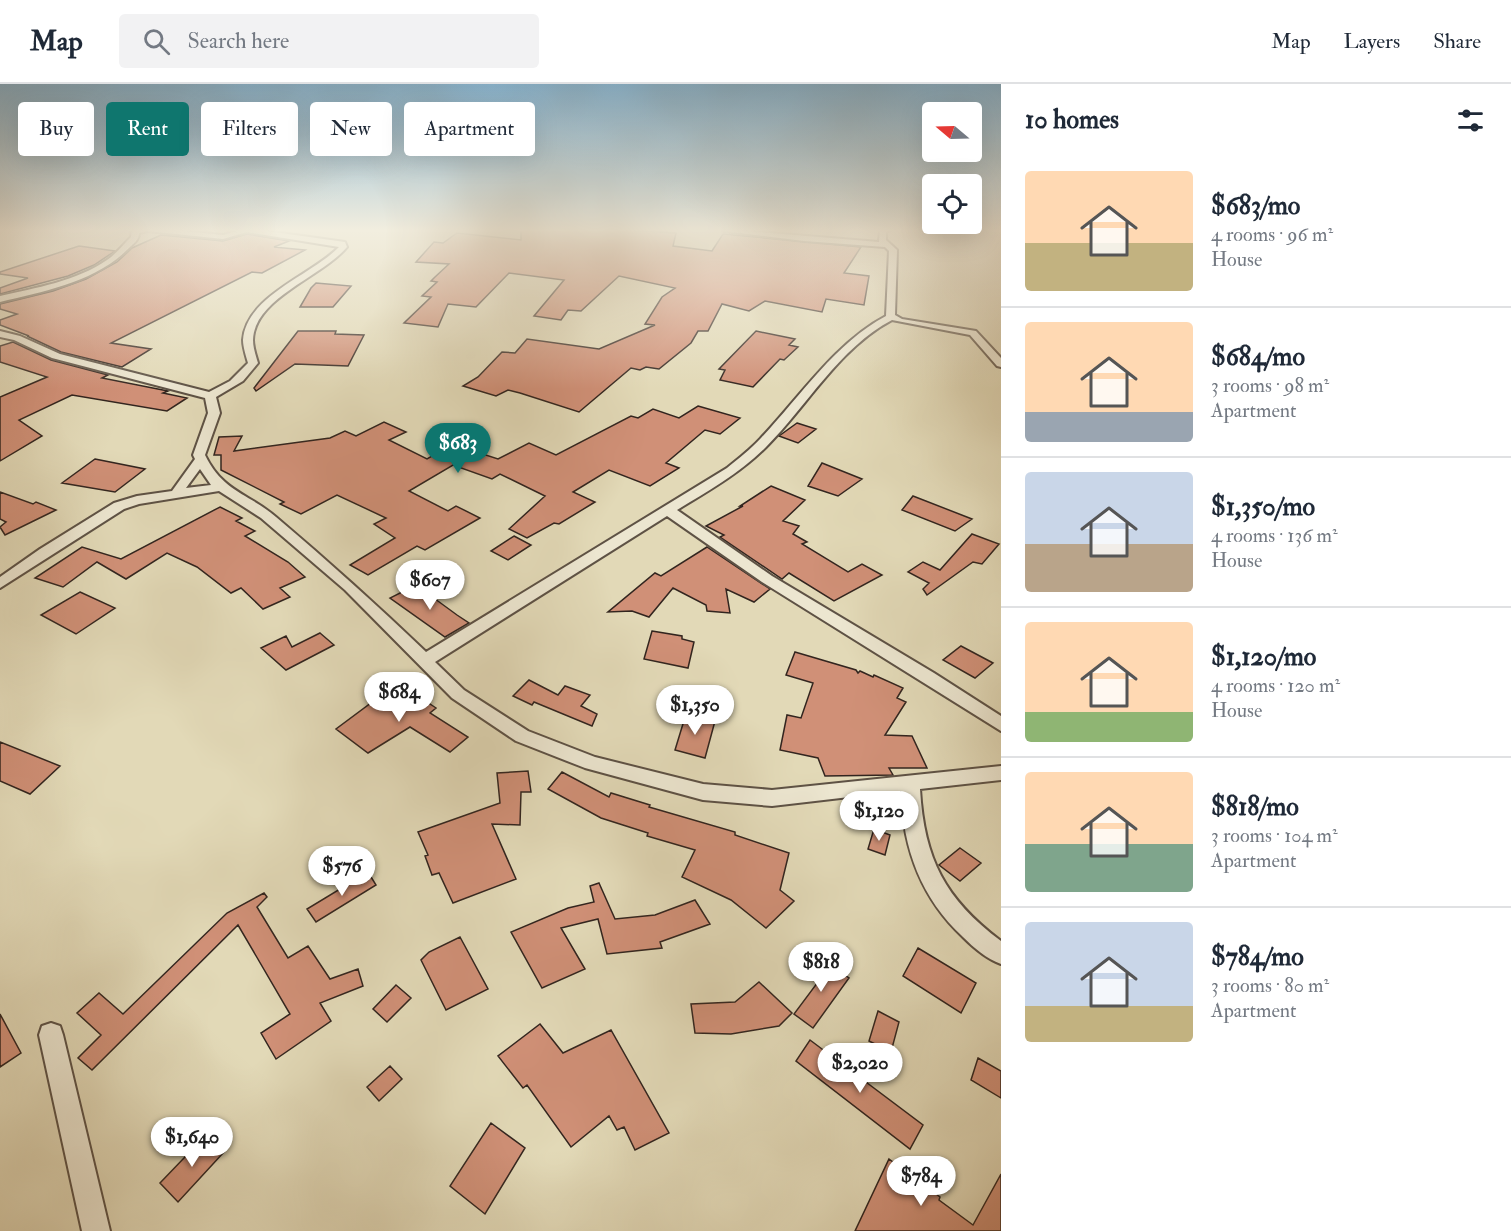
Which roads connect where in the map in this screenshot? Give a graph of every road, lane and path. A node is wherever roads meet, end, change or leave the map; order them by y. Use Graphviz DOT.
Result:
graph roads {
  1 [pos="58,283"];
  2 [pos="299,283"];
  3 [pos="892,283"];
  4 [pos="0,299"];
  5 [pos="891,317"];
  6 [pos="0,334"];
  7 [pos="1001,364"];
  8 [pos="210,396"];
  9 [pos="200,460"];
  10 [pos="221,487"];
  11 [pos="176,494"];
  12 [pos="667,510"];
  13 [pos="0,584"];
  14 [pos="424,661"];
  15 [pos="1001,725"];
  16 [pos="1001,773"];
  17 [pos="910,784"];
  18 [pos="1001,954"];
  19 [pos="51,1035"];
  20 [pos="96,1231"];
  1 -- 4 [label="street"];
  2 -- 8 [label="street"];
  3 -- 5 [label="street"];
  5 -- 7 [label="street"];
  5 -- 12 [label="street"];
  6 -- 8 [label="street"];
  8 -- 9 [label="street"];
  9 -- 10 [label="street"];
  9 -- 11 [label="street"];
  10 -- 11 [label="street"];
  10 -- 14 [label="street"];
  11 -- 13 [label="street"];
  12 -- 14 [label="street"];
  12 -- 15 [label="street"];
  14 -- 17 [label="street"];
  16 -- 17 [label="street"];
  17 -- 18 [label="street"];
  19 -- 20 [label="street"];
}
